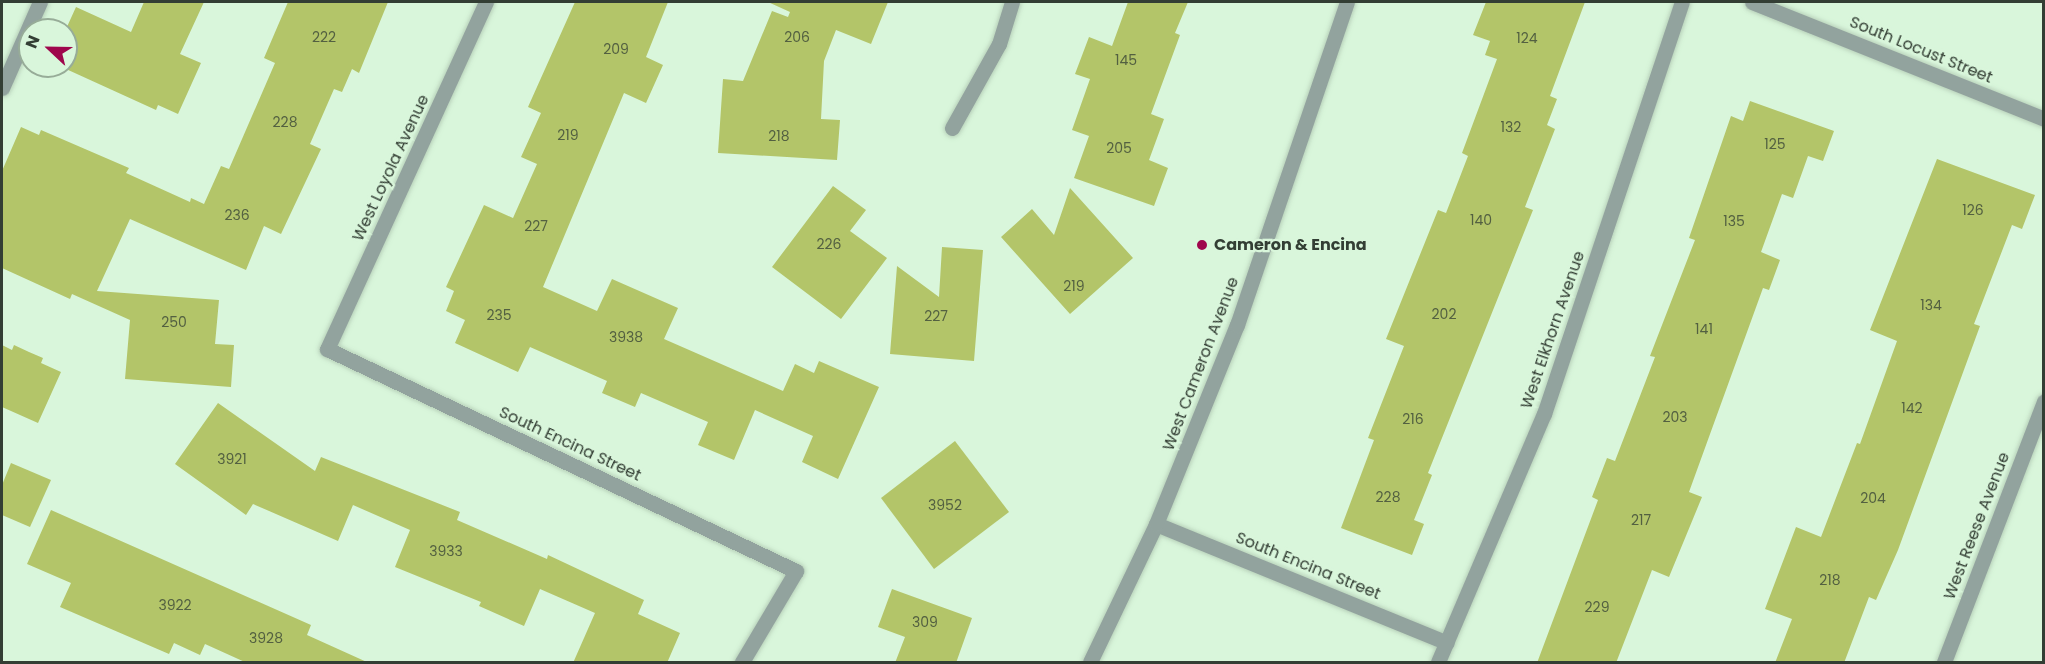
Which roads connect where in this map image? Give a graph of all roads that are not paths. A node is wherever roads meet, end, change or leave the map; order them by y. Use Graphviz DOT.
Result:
graph roads {
  1 [pos="40,2"];
  2 [pos="486,2"];
  3 [pos="1012,2"];
  4 [pos="1347,2"];
  5 [pos="1682,2"];
  6 [pos="1752,2"];
  7 [pos="2,88"];
  8 [pos="2043,119"];
  9 [pos="952,128"];
  10 [pos="327,349"];
  11 [pos="2043,402"];
  12 [pos="1156,524"];
  13 [pos="1447,643"];
  14 [pos="742,663"];
  15 [pos="1090,663"];
  16 [pos="1438,663"];
  17 [pos="1944,663"];
  1 -- 7 [label="street"];
  2 -- 10 [label="street, West Loyola Avenue"];
  3 -- 9 [label="street"];
  4 -- 12 [label="street, West Cameron Avenue"];
  5 -- 13 [label="street, West Elkhorn Avenue"];
  6 -- 8 [label="street, South Locust Street"];
  10 -- 14 [label="street, South Encina Street"];
  11 -- 17 [label="street, West Reese Avenue"];
  12 -- 13 [label="street, South Encina Street"];
  12 -- 15 [label="street, West Cameron Avenue"];
  13 -- 16 [label="street, West Elkhorn Avenue"];
}
